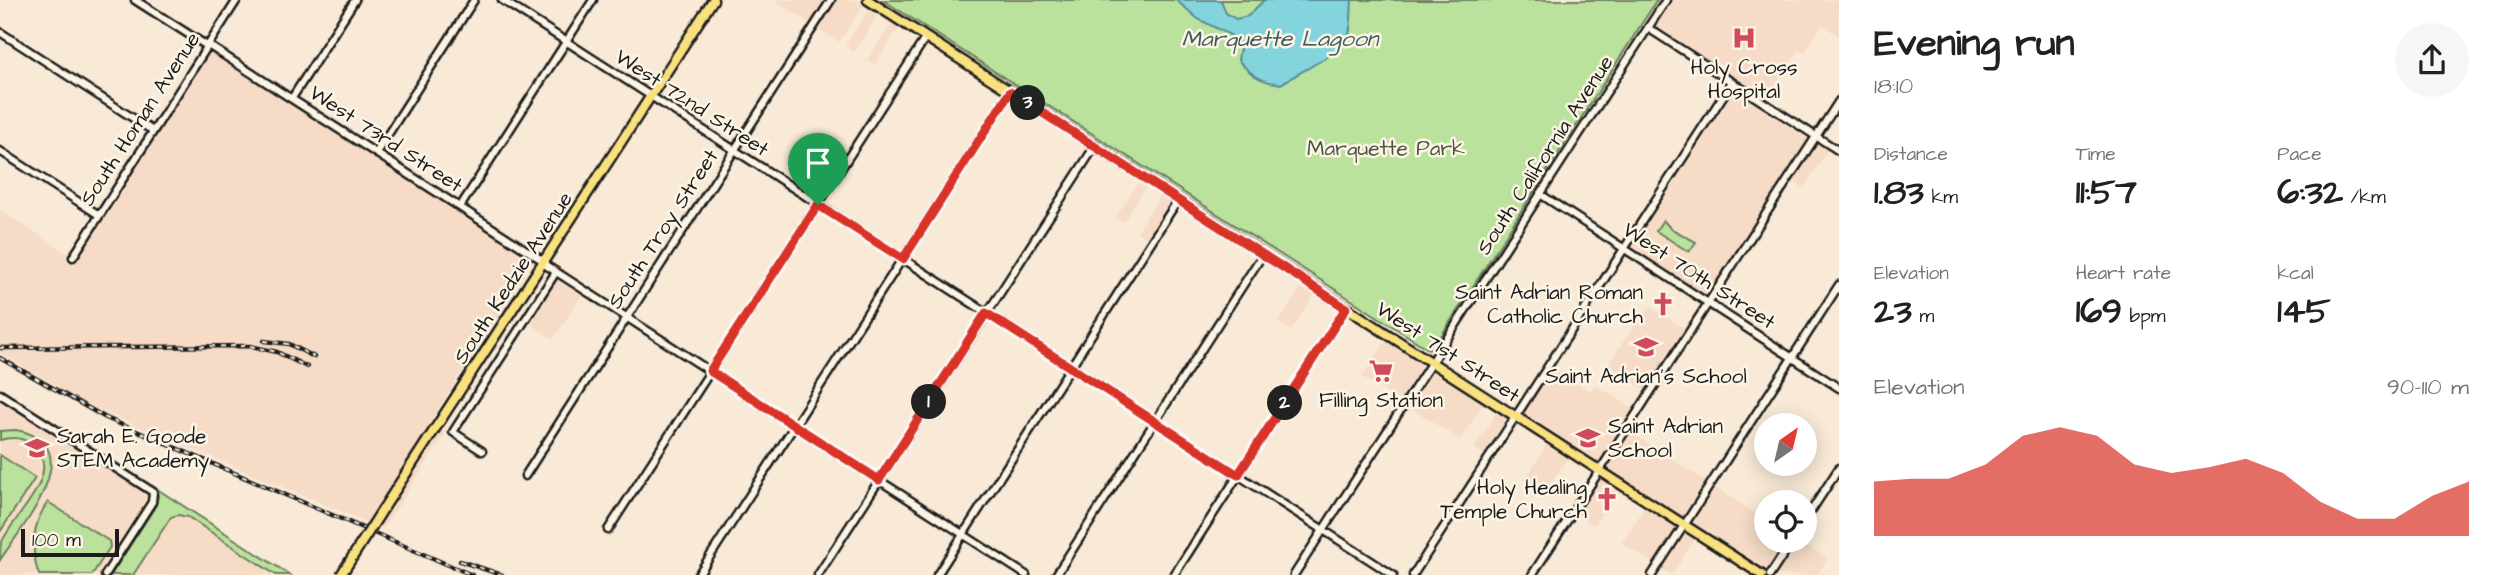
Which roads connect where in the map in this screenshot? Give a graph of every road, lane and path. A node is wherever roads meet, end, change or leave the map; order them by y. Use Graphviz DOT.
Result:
graph roads {
  1 [pos="135,0"];
  2 [pos="237,0"];
  3 [pos="355,0"];
  4 [pos="474,0"];
  5 [pos="502,0"];
  6 [pos="593,0"];
  7 [pos="713,0"];
  8 [pos="831,0"];
  9 [pos="868,0"];
  10 [pos="1666,0"];
  11 [pos="1648,27"];
  12 [pos="0,32"];
  13 [pos="926,37"];
  14 [pos="566,42"];
  15 [pos="208,46"];
  16 [pos="1732,82"];
  17 [pos="1010,92"];
  18 [pos="651,97"];
  19 [pos="292,99"];
  20 [pos="1839,101"];
  21 [pos="153,131"];
  22 [pos="1816,136"];
  23 [pos="1095,146"];
  24 [pos="0,151"];
  25 [pos="734,151"];
  26 [pos="1839,151"];
  27 [pos="376,153"];
  28 [pos="1540,194"];
  29 [pos="1178,200"];
  30 [pos="818,205"];
  31 [pos="460,207"];
  32 [pos="99,215"];
  33 [pos="1624,249"];
  34 [pos="1263,254"];
  35 [pos="73,257"];
  36 [pos="903,259"];
  37 [pos="545,263"];
  38 [pos="556,272"];
  39 [pos="1839,285"];
  40 [pos="1708,303"];
  41 [pos="1346,308"];
  42 [pos="986,313"];
  43 [pos="627,317"];
  44 [pos="1792,358"];
  45 [pos="1431,362"];
  46 [pos="1070,367"];
  47 [pos="710,371"];
  48 [pos="1839,388"];
  49 [pos="0,394"];
  50 [pos="1515,416"];
  51 [pos="1154,421"];
  52 [pos="795,426"];
  53 [pos="482,451"];
  54 [pos="1839,468"];
  55 [pos="1600,471"];
  56 [pos="1238,475"];
  57 [pos="525,476"];
  58 [pos="879,480"];
  59 [pos="1817,502"];
  60 [pos="1684,525"];
  61 [pos="608,530"];
  62 [pos="1323,530"];
  63 [pos="963,534"];
  64 [pos="1784,553"];
  65 [pos="105,575"];
  66 [pos="341,575"];
  67 [pos="698,575"];
  68 [pos="818,575"];
  69 [pos="937,575"];
  70 [pos="1026,575"];
  71 [pos="1056,575"];
  72 [pos="1174,575"];
  73 [pos="1294,575"];
  74 [pos="1393,575"];
  75 [pos="1413,575"];
  76 [pos="1532,575"];
  77 [pos="1652,575"];
  78 [pos="1762,575"];
  79 [pos="1770,575"];
  1 -- 15 [label="street, West 73rd Street"];
  2 -- 15 [label="street, South Homan Avenue"];
  3 -- 19 [label="street"];
  4 -- 27 [label="street"];
  5 -- 14 [label="street, West 72nd Street"];
  6 -- 14 [label="street"];
  7 -- 18 [label="main road, South Kedzie Avenue"];
  8 -- 25 [label="street, South Troy Street"];
  9 -- 13 [label="main road, West 71st Street"];
  10 -- 11 [label="street, South California Avenue"];
  11 -- 16 [label="street"];
  11 -- 28 [label="street, South California Avenue"];
  12 -- 21 [label="street"];
  13 -- 17 [label="main road, West 71st Street"];
  13 -- 30 [label="street"];
  14 -- 18 [label="street, West 72nd Street"];
  14 -- 31 [label="street"];
  15 -- 19 [label="street, West 73rd Street"];
  15 -- 21 [label="street, South Homan Avenue"];
  16 -- 22 [label="street"];
  16 -- 33 [label="street"];
  17 -- 23 [label="main road, West 71st Street"];
  17 -- 36 [label="street"];
  18 -- 25 [label="street, West 72nd Street"];
  18 -- 37 [label="main road, South Kedzie Avenue"];
  19 -- 27 [label="street, West 73rd Street"];
  20 -- 22 [label="street"];
  21 -- 32 [label="street, South Homan Avenue"];
  22 -- 26 [label="street"];
  22 -- 40 [label="street"];
  23 -- 29 [label="main road, West 71st Street"];
  23 -- 42 [label="street"];
  24 -- 32 [label="street"];
  25 -- 30 [label="street, West 72nd Street"];
  25 -- 43 [label="street, South Troy Street"];
  27 -- 31 [label="street, West 73rd Street"];
  28 -- 33 [label="street, West 70th Street"];
  28 -- 45 [label="street, South California Avenue"];
  29 -- 34 [label="main road, West 71st Street"];
  29 -- 46 [label="street"];
  30 -- 36 [label="street, West 72nd Street"];
  30 -- 47 [label="street"];
  31 -- 37 [label="street, West 73rd Street"];
  32 -- 35 [label="street, South Homan Avenue"];
  33 -- 40 [label="street, West 70th Street"];
  33 -- 50 [label="street"];
  34 -- 41 [label="main road, West 71st Street"];
  34 -- 51 [label="street"];
  36 -- 42 [label="street, West 72nd Street"];
  36 -- 52 [label="street"];
  37 -- 38 [label="street, West 73rd Street"];
  37 -- 66 [label="main road, South Kedzie Avenue, bridge"];
  38 -- 43 [label="street, West 73rd Street"];
  38 -- 53 [label="street, South Kedzie Avenue"];
  39 -- 44 [label="street"];
  40 -- 44 [label="street, West 70th Street"];
  40 -- 55 [label="street"];
  41 -- 45 [label="main road, West 71st Street"];
  41 -- 56 [label="street"];
  42 -- 46 [label="street, West 72nd Street"];
  42 -- 58 [label="street"];
  43 -- 47 [label="street, West 73rd Street"];
  43 -- 57 [label="street, South Troy Street"];
  44 -- 48 [label="street, West 70th Street"];
  44 -- 60 [label="street"];
  45 -- 50 [label="main road, West 71st Street"];
  45 -- 62 [label="street, South California Avenue"];
  46 -- 51 [label="street, West 72nd Street"];
  46 -- 63 [label="street"];
  47 -- 52 [label="street, West 73rd Street"];
  47 -- 61 [label="street"];
  49 -- 65 [label="street"];
  50 -- 55 [label="main road, West 71st Street"];
  50 -- 75 [label="street"];
  51 -- 56 [label="street, West 72nd Street"];
  51 -- 71 [label="street"];
  52 -- 58 [label="street, West 73rd Street"];
  52 -- 67 [label="street"];
  54 -- 59 [label="street"];
  55 -- 60 [label="main road, West 71st Street"];
  55 -- 76 [label="street"];
  56 -- 62 [label="street, West 72nd Street"];
  56 -- 72 [label="street"];
  58 -- 63 [label="street, West 73rd Street"];
  58 -- 68 [label="street"];
  60 -- 77 [label="street"];
  60 -- 78 [label="main road, West 71st Street"];
  62 -- 73 [label="street, South California Avenue"];
  62 -- 74 [label="street, West 72nd Street"];
  63 -- 69 [label="street"];
  63 -- 70 [label="street, West 73rd Street"];
  64 -- 79 [label="street"];
}
